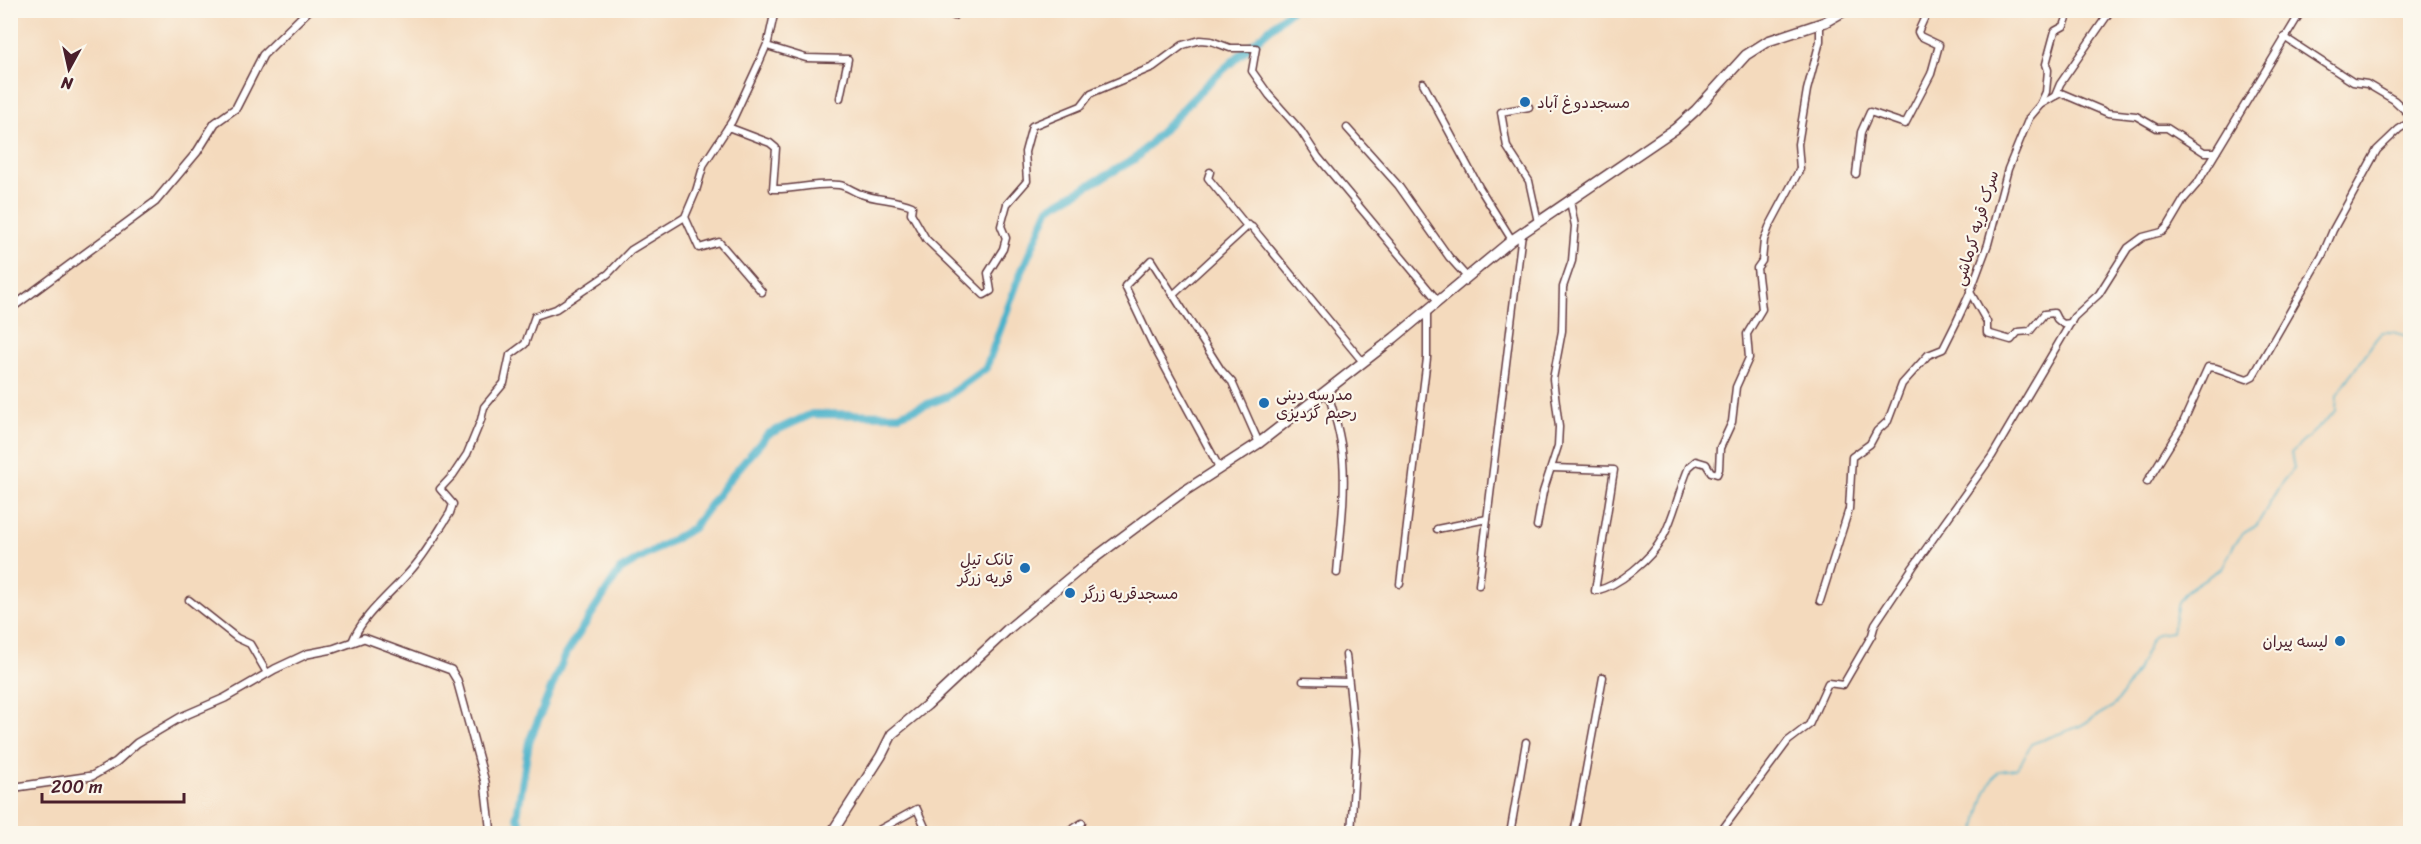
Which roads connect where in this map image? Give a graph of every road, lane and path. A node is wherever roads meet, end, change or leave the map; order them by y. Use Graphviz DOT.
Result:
graph roads {
  1 [pos="309,10"];
  2 [pos="775,10"];
  3 [pos="945,10"];
  4 [pos="1928,10"];
  5 [pos="2070,10"];
  6 [pos="2110,10"];
  7 [pos="2302,10"];
  8 [pos="1840,12"];
  9 [pos="954,16"];
  10 [pos="1820,24"];
  11 [pos="2284,38"];
  12 [pos="767,46"];
  13 [pos="1423,83"];
  14 [pos="2055,96"];
  15 [pos="840,98"];
  16 [pos="2040,105"];
  17 [pos="1529,107"];
  18 [pos="2410,115"];
  19 [pos="2410,122"];
  20 [pos="728,127"];
  21 [pos="1347,128"];
  22 [pos="2216,152"];
  23 [pos="1210,172"];
  24 [pos="1856,174"];
  25 [pos="1570,201"];
  26 [pos="685,217"];
  27 [pos="1538,222"];
  28 [pos="1249,225"];
  29 [pos="1522,233"];
  30 [pos="1512,240"];
  31 [pos="1467,277"];
  32 [pos="762,292"];
  33 [pos="1970,292"];
  34 [pos="1173,294"];
  35 [pos="1438,301"];
  36 [pos="10,309"];
  37 [pos="1427,309"];
  38 [pos="2071,322"];
  39 [pos="1363,362"];
  40 [pos="1327,390"];
  41 [pos="1259,443"];
  42 [pos="1552,468"];
  43 [pos="1220,469"];
  44 [pos="2147,482"];
  45 [pos="1487,519"];
  46 [pos="1537,526"];
  47 [pos="1437,529"];
  48 [pos="1337,573"];
  49 [pos="1400,584"];
  50 [pos="1479,585"];
  51 [pos="189,600"];
  52 [pos="1820,601"];
  53 [pos="352,642"];
  54 [pos="1346,655"];
  55 [pos="267,673"];
  56 [pos="1603,677"];
  57 [pos="1302,681"];
  58 [pos="1348,682"];
  59 [pos="1526,742"];
  60 [pos="10,788"];
  61 [pos="1082,823"];
  62 [pos="491,834"];
  63 [pos="831,834"];
  64 [pos="877,834"];
  65 [pos="927,834"];
  66 [pos="1065,834"];
  67 [pos="1351,834"];
  68 [pos="1510,834"];
  69 [pos="1574,834"];
  70 [pos="1719,834"];
  1 -- 36 [label="street"];
  2 -- 12 [label="street"];
  3 -- 9 [label="street"];
  4 -- 24 [label="street"];
  5 -- 16 [label="street, سرک قریه کرماشی"];
  6 -- 14 [label="street"];
  7 -- 11 [label="street"];
  8 -- 10 [label="highway"];
  10 -- 25 [label="highway"];
  10 -- 42 [label="street"];
  11 -- 18 [label="street"];
  11 -- 22 [label="street"];
  12 -- 15 [label="street"];
  12 -- 20 [label="street"];
  13 -- 30 [label="street"];
  14 -- 16 [label="street"];
  14 -- 22 [label="street"];
  16 -- 33 [label="street, سرک قریه کرماشی"];
  17 -- 27 [label="street"];
  19 -- 44 [label="street"];
  20 -- 26 [label="street"];
  20 -- 35 [label="street"];
  21 -- 31 [label="street"];
  22 -- 38 [label="street"];
  23 -- 28 [label="street"];
  25 -- 27 [label="highway"];
  25 -- 42 [label="street"];
  26 -- 32 [label="street"];
  26 -- 53 [label="street"];
  27 -- 29 [label="highway"];
  28 -- 34 [label="street"];
  28 -- 39 [label="street"];
  29 -- 30 [label="highway"];
  29 -- 45 [label="street"];
  30 -- 31 [label="highway"];
  31 -- 35 [label="highway"];
  33 -- 38 [label="street"];
  33 -- 52 [label="street, سرک قریه کرماشی"];
  34 -- 41 [label="street"];
  34 -- 43 [label="street"];
  35 -- 37 [label="highway"];
  37 -- 39 [label="highway"];
  37 -- 49 [label="street"];
  38 -- 70 [label="street"];
  39 -- 40 [label="highway"];
  40 -- 41 [label="highway"];
  40 -- 48 [label="street"];
  41 -- 43 [label="highway"];
  42 -- 46 [label="street"];
  43 -- 63 [label="highway"];
  45 -- 47 [label="street"];
  45 -- 50 [label="street"];
  51 -- 55 [label="street"];
  53 -- 55 [label="street"];
  53 -- 62 [label="street"];
  54 -- 58 [label="street"];
  55 -- 60 [label="street"];
  56 -- 69 [label="street"];
  57 -- 58 [label="street"];
  58 -- 67 [label="street"];
  59 -- 68 [label="street"];
  61 -- 66 [label="street"];
  64 -- 65 [label="street"];
}
